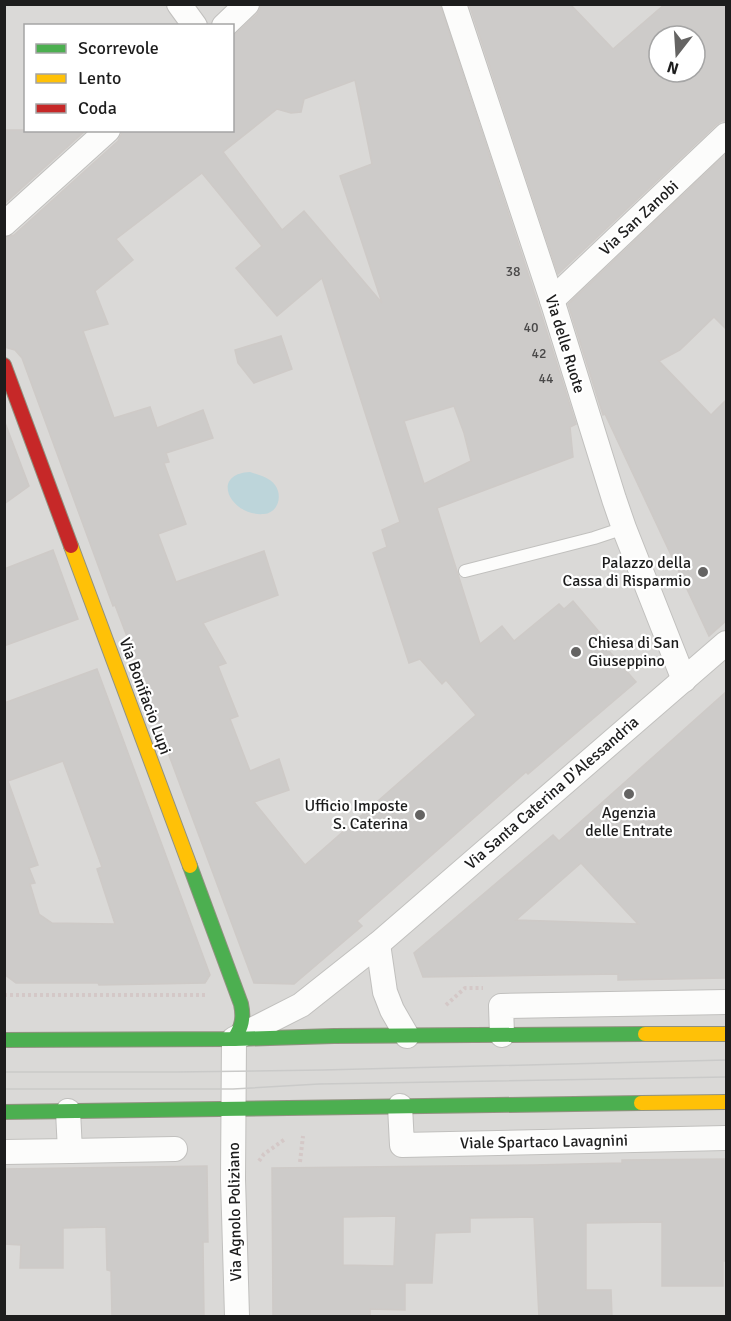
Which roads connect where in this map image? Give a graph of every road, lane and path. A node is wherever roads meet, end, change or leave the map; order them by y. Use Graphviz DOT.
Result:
graph roads {
  1 [pos="179,4"];
  2 [pos="247,4"];
  3 [pos="454,4"];
  4 [pos="194,24"];
  5 [pos="226,24"];
  6 [pos="106,132"];
  7 [pos="726,135"];
  8 [pos="4,224"];
  9 [pos="552,300"];
  10 [pos="4,365"];
  11 [pos="624,528"];
  12 [pos="465,571"];
  13 [pos="726,643"];
  14 [pos="684,680"];
  15 [pos="378,944"];
  16 [pos="4,994"];
  17 [pos="214,995"];
  18 [pos="726,1002"];
  19 [pos="726,1034"];
  20 [pos="502,1035"];
  21 [pos="407,1036"];
  22 [pos="234,1039"];
  23 [pos="4,1040"];
  24 [pos="726,1102"];
  25 [pos="400,1106"];
  26 [pos="232,1108"];
  27 [pos="68,1111"];
  28 [pos="4,1112"];
  29 [pos="301,1131"];
  30 [pos="292,1133"];
  31 [pos="726,1138"];
  32 [pos="175,1149"];
  33 [pos="70,1150"];
  34 [pos="4,1152"];
  35 [pos="300,1162"];
  36 [pos="255,1167"];
  37 [pos="237,1317"];
  1 -- 4 [label="street"];
  2 -- 5 [label="street"];
  3 -- 9 [label="street, Via delle Ruote"];
  6 -- 8 [label="street"];
  7 -- 9 [label="street, Via San Zanobi"];
  9 -- 11 [label="street, Via delle Ruote"];
  10 -- 22 [label="main road, Via Bonifacio Lupi"];
  11 -- 12 [label="lane"];
  11 -- 14 [label="street, Via delle Ruote"];
  13 -- 14 [label="street, Via Santa Caterina D'Alessandria"];
  14 -- 15 [label="street, Via Santa Caterina D'Alessandria"];
  15 -- 21 [label="street"];
  15 -- 22 [label="street, Via Santa Caterina D'Alessandria"];
  16 -- 17 [label="path"];
  18 -- 20 [label="street"];
  19 -- 20 [label="main road"];
  20 -- 21 [label="main road"];
  21 -- 22 [label="main road"];
  22 -- 23 [label="main road"];
  22 -- 26 [label="street"];
  24 -- 25 [label="main road"];
  25 -- 26 [label="main road"];
  25 -- 31 [label="street, Viale Spartaco Lavagnini"];
  26 -- 27 [label="main road"];
  26 -- 37 [label="street, Via Agnolo Poliziano"];
  27 -- 28 [label="main road"];
  27 -- 33 [label="street"];
  29 -- 35 [label="path"];
  30 -- 36 [label="path"];
  32 -- 33 [label="street"];
  33 -- 34 [label="street"];
}
